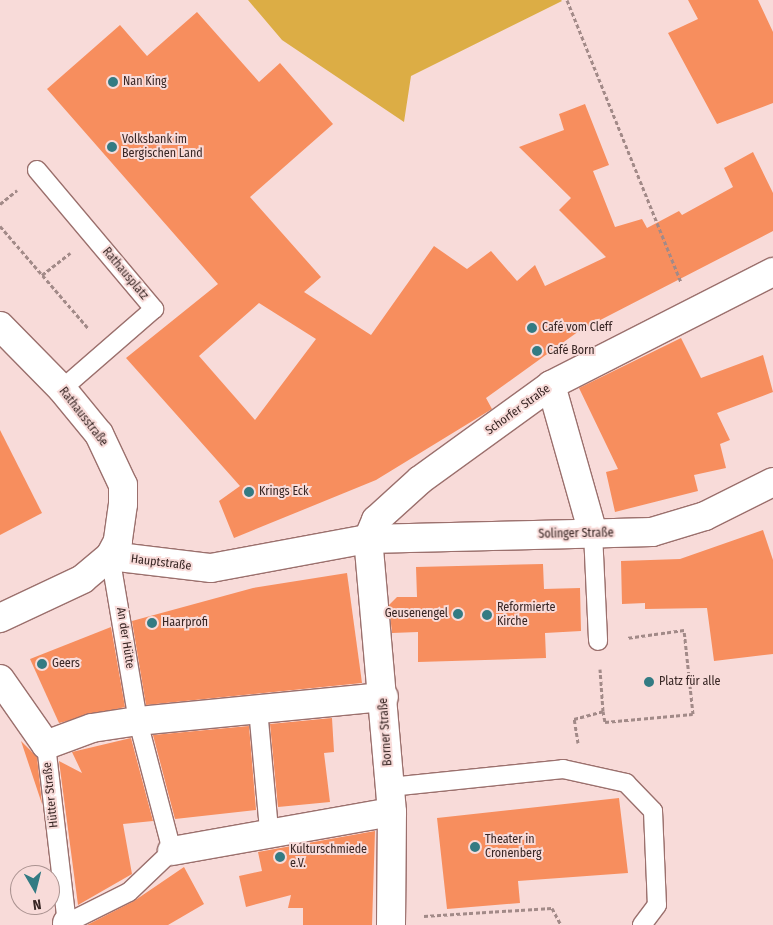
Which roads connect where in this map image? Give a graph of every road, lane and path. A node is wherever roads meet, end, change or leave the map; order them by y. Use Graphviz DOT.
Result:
graph roads {
  1 [pos="567,0"];
  2 [pos="37,170"];
  3 [pos="8,197"];
  4 [pos="0,204"];
  5 [pos="0,226"];
  6 [pos="54,266"];
  7 [pos="773,272"];
  8 [pos="42,275"];
  9 [pos="692,311"];
  10 [pos="0,326"];
  11 [pos="107,350"];
  12 [pos="551,386"];
  13 [pos="62,388"];
  14 [pos="773,482"];
  15 [pos="593,533"];
  16 [pos="368,539"];
  17 [pos="110,556"];
  18 [pos="0,618"];
  19 [pos="598,642"];
  20 [pos="0,679"];
  21 [pos="384,697"];
  22 [pos="258,709"];
  23 [pos="603,711"];
  24 [pos="583,718"];
  25 [pos="138,721"];
  26 [pos="46,745"];
  27 [pos="391,800"];
  28 [pos="268,831"];
  29 [pos="172,851"];
  30 [pos="391,919"];
  31 [pos="68,924"];
  32 [pos="561,925"];
  33 [pos="642,925"];
  1 -- 9 [label="path"];
  2 -- 11 [label="lane, Rathausplatz"];
  3 -- 4 [label="path"];
  5 -- 8 [label="path"];
  6 -- 8 [label="path"];
  7 -- 9 [label="street, Schorfer Straße"];
  8 -- 11 [label="path"];
  9 -- 12 [label="street, Schorfer Straße"];
  10 -- 13 [label="street, Rathausstraße"];
  11 -- 13 [label="lane, Rathausplatz"];
  12 -- 15 [label="street"];
  12 -- 16 [label="street, Schorfer Straße"];
  13 -- 17 [label="street, Rathausstraße"];
  14 -- 15 [label="street, Solinger Straße"];
  15 -- 16 [label="street, Solinger Straße"];
  15 -- 19 [label="lane"];
  16 -- 17 [label="street, Hauptstraße"];
  16 -- 21 [label="street, Borner Straße"];
  17 -- 18 [label="street"];
  17 -- 25 [label="lane, An der Hütte"];
  19 -- 23 [label="path"];
  19 -- 23 [label="path"];
  20 -- 26 [label="street, Hütter Straße"];
  21 -- 22 [label="street"];
  21 -- 27 [label="street, Borner Straße"];
  22 -- 25 [label="street"];
  22 -- 28 [label="lane"];
  23 -- 24 [label="path"];
  25 -- 26 [label="street"];
  25 -- 29 [label="lane, An der Hütte"];
  26 -- 31 [label="lane, Hütter Straße"];
  27 -- 28 [label="street"];
  27 -- 30 [label="street, Borner Straße"];
  27 -- 33 [label="lane"];
  28 -- 29 [label="street"];
  29 -- 31 [label="lane"];
  30 -- 32 [label="path"];
}
